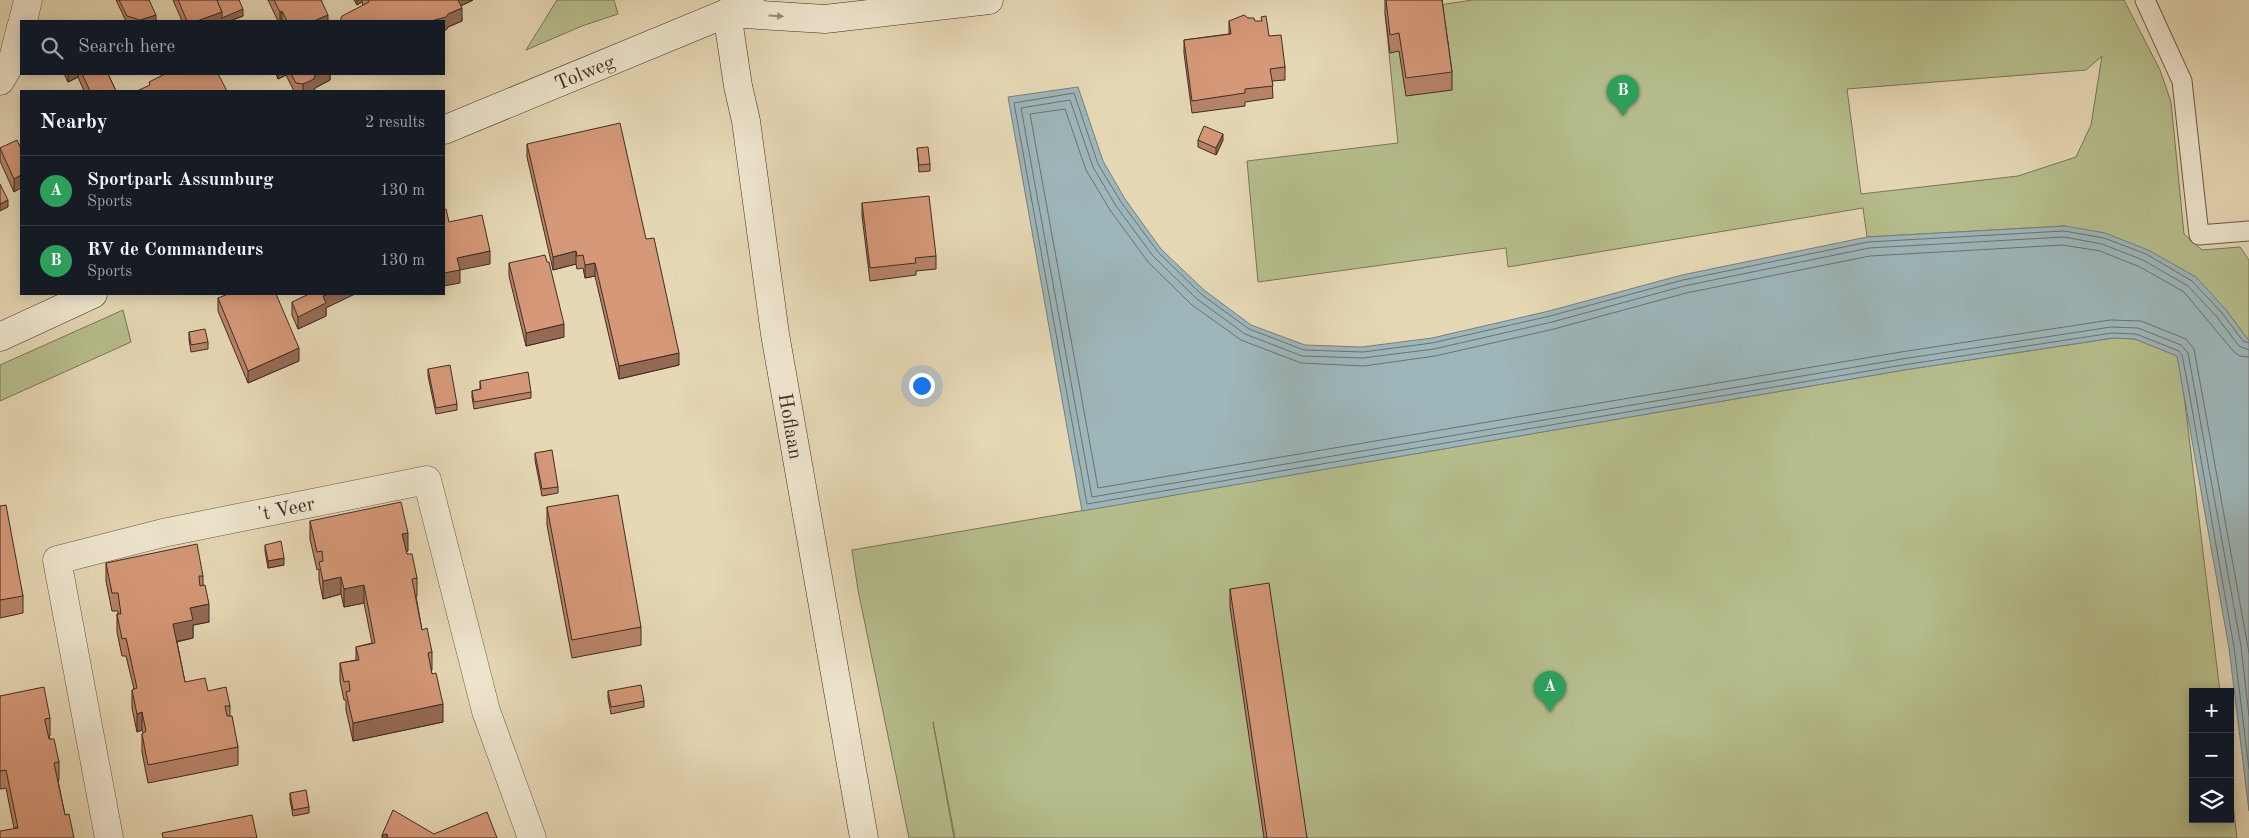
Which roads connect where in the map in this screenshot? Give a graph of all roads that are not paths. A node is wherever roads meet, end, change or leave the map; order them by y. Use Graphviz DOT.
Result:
graph roads {
  1 [pos="28,0"];
  2 [pos="989,0"];
  3 [pos="2145,0"];
  4 [pos="739,6"];
  5 [pos="23,20"];
  6 [pos="20,31"];
  7 [pos="0,82"];
  8 [pos="445,130"];
  9 [pos="2249,231"];
  10 [pos="90,295"];
  11 [pos="0,337"];
  12 [pos="109,838"];
  13 [pos="532,838"];
  14 [pos="864,838"];
  1 -- 5 [label="main road"];
  4 -- 2 [label="main road, Tolweg, one-way"];
  3 -- 9 [label="lane"];
  4 -- 8 [label="main road, Tolweg"];
  4 -- 14 [label="main road, Hoflaan"];
  6 -- 7 [label="main road"];
  10 -- 11 [label="main road"];
  12 -- 13 [label="main road, 't Veer"];
}
